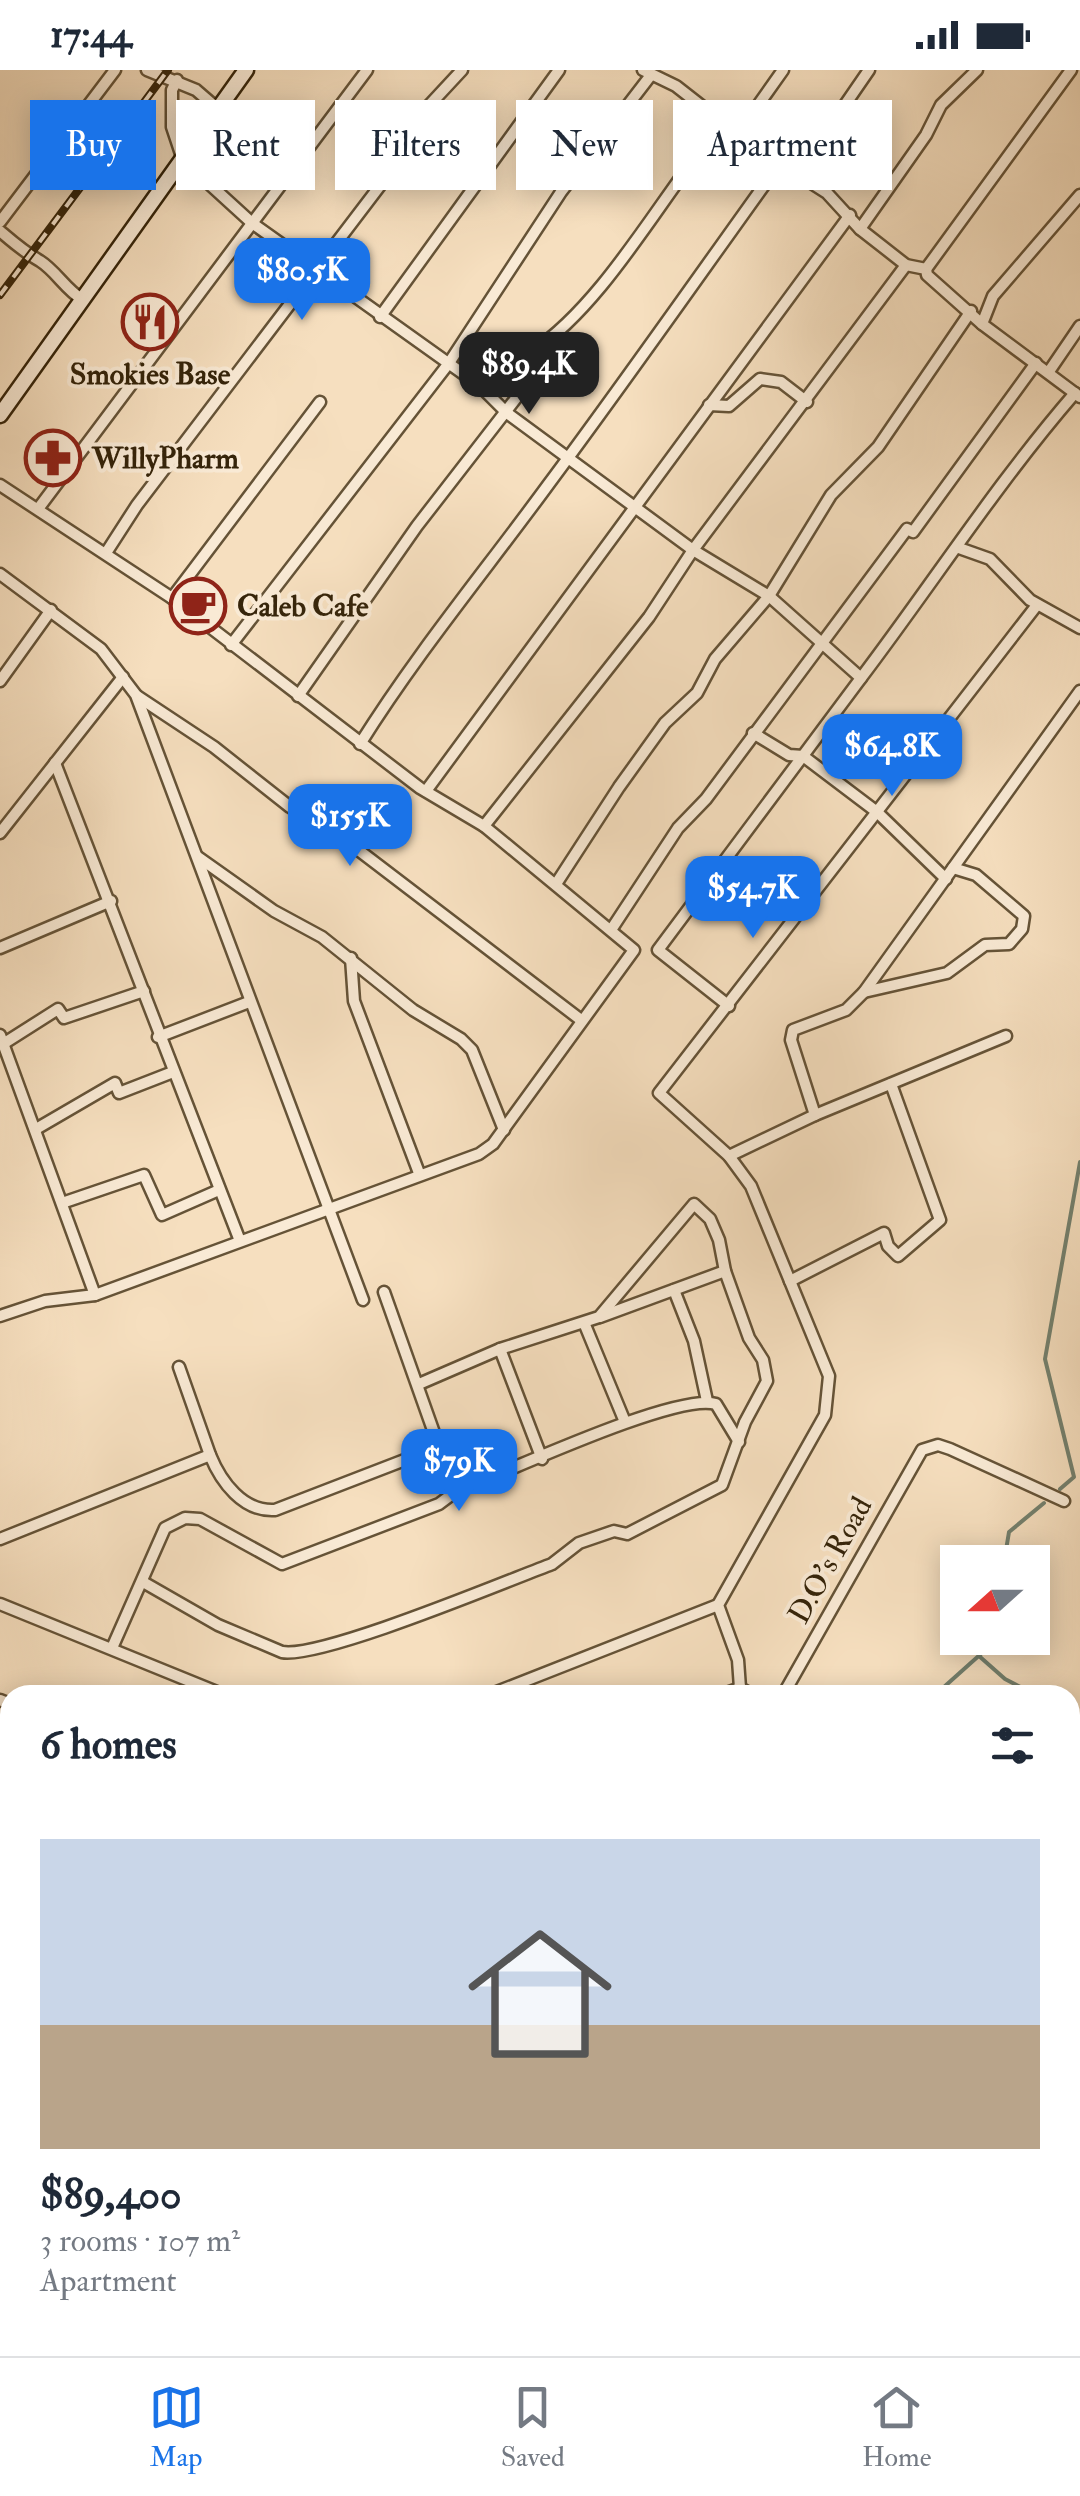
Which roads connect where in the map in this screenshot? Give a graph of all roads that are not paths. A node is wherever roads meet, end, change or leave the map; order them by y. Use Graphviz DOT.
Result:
graph roads {
  1 [pos="115,70"];
  2 [pos="146,70"];
  3 [pos="246,70"];
  4 [pos="368,70"];
  5 [pos="462,70"];
  6 [pos="559,70"];
  7 [pos="672,70"];
  8 [pos="783,70"];
  9 [pos="870,70"];
  10 [pos="1071,70"];
  11 [pos="647,72"];
  12 [pos="973,72"];
  13 [pos="177,80"];
  14 [pos="664,81"];
  15 [pos="205,100"];
  16 [pos="224,100"];
  17 [pos="691,100"];
  18 [pos="762,100"];
  19 [pos="849,100"];
  20 [pos="176,137"];
  21 [pos="176,171"];
  22 [pos="216,190"];
  23 [pos="674,190"];
  24 [pos="761,190"];
  25 [pos="817,190"];
  26 [pos="1080,196"];
  27 [pos="850,215"];
  28 [pos="0,222"];
  29 [pos="252,223"];
  30 [pos="860,229"];
  31 [pos="0,231"];
  32 [pos="906,265"];
  33 [pos="318,267"];
  34 [pos="926,269"];
  35 [pos="83,300"];
  36 [pos="972,312"];
  37 [pos="380,318"];
  38 [pos="982,324"];
  39 [pos="1080,326"];
  40 [pos="1036,362"];
  41 [pos="449,363"];
  42 [pos="1050,370"];
  43 [pos="1078,395"];
  44 [pos="320,402"];
  45 [pos="807,402"];
  46 [pos="709,405"];
  47 [pos="507,413"];
  48 [pos="0,416"];
  49 [pos="568,458"];
  50 [pos="0,485"];
  51 [pos="638,506"];
  52 [pos="38,509"];
  53 [pos="959,548"];
  54 [pos="693,550"];
  55 [pos="106,553"];
  56 [pos="0,574"];
  57 [pos="769,596"];
  58 [pos="172,598"];
  59 [pos="1038,605"];
  60 [pos="50,610"];
  61 [pos="1080,628"];
  62 [pos="820,643"];
  63 [pos="232,645"];
  64 [pos="123,677"];
  65 [pos="861,678"];
  66 [pos="0,681"];
  67 [pos="1080,692"];
  68 [pos="136,695"];
  69 [pos="298,696"];
  70 [pos="753,733"];
  71 [pos="360,744"];
  72 [pos="803,756"];
  73 [pos="55,763"];
  74 [pos="426,791"];
  75 [pos="876,812"];
  76 [pos="484,826"];
  77 [pos="0,834"];
  78 [pos="197,856"];
  79 [pos="954,868"];
  80 [pos="946,879"];
  81 [pos="556,884"];
  82 [pos="111,901"];
  83 [pos="611,930"];
  84 [pos="0,948"];
  85 [pos="351,958"];
  86 [pos="144,991"];
  87 [pos="864,992"];
  88 [pos="249,1002"];
  89 [pos="729,1006"];
  90 [pos="581,1020"];
  91 [pos="1006,1036"];
  92 [pos="158,1037"];
  93 [pos="2,1039"];
  94 [pos="173,1072"];
  95 [pos="890,1084"];
  96 [pos="814,1114"];
  97 [pos="36,1129"];
  98 [pos="504,1130"];
  99 [pos="728,1156"];
  100 [pos="418,1173"];
  101 [pos="220,1190"];
  102 [pos="62,1202"];
  103 [pos="328,1210"];
  104 [pos="240,1241"];
  105 [pos="725,1271"];
  106 [pos="790,1282"];
  107 [pos="674,1290"];
  108 [pos="384,1292"];
  109 [pos="95,1295"];
  110 [pos="363,1300"];
  111 [pos="2,1311"];
  112 [pos="599,1317"];
  113 [pos="585,1325"];
  114 [pos="500,1349"];
  115 [pos="179,1367"];
  116 [pos="418,1384"];
  117 [pos="708,1401"];
  118 [pos="626,1422"];
  119 [pos="739,1442"];
  120 [pos="440,1446"];
  121 [pos="210,1455"];
  122 [pos="542,1459"];
  123 [pos="456,1492"];
  124 [pos="1064,1501"];
  125 [pos="0,1539"];
  126 [pos="142,1582"];
  127 [pos="0,1604"];
  128 [pos="718,1604"];
  129 [pos="112,1648"];
  130 [pos="196,1685"];
  131 [pos="515,1685"];
  132 [pos="740,1685"];
  133 [pos="789,1685"];
  1 -- 28 [label="street"];
  2 -- 13 [label="street"];
  3 -- 16 [label="street"];
  4 -- 29 [label="street"];
  5 -- 33 [label="street"];
  6 -- 37 [label="street"];
  7 -- 14 [label="street"];
  8 -- 18 [label="street"];
  9 -- 19 [label="street"];
  10 -- 34 [label="street"];
  11 -- 14 [label="street"];
  11 -- 41 [label="street"];
  12 -- 30 [label="street"];
  13 -- 15 [label="street"];
  13 -- 20 [label="street"];
  14 -- 17 [label="street"];
  21 -- 35 [label="street"];
  22 -- 29 [label="street"];
  23 -- 47 [label="street"];
  24 -- 49 [label="street"];
  25 -- 27 [label="street"];
  26 -- 38 [label="street"];
  27 -- 30 [label="street"];
  27 -- 46 [label="street"];
  29 -- 33 [label="street"];
  29 -- 52 [label="street"];
  30 -- 32 [label="street"];
  31 -- 35 [label="street"];
  32 -- 34 [label="street"];
  32 -- 45 [label="street"];
  33 -- 37 [label="street"];
  33 -- 55 [label="street"];
  34 -- 36 [label="street"];
  35 -- 48 [label="street"];
  36 -- 38 [label="street"];
  36 -- 57 [label="street"];
  37 -- 41 [label="street"];
  38 -- 40 [label="street"];
  39 -- 42 [label="street"];
  40 -- 42 [label="street"];
  40 -- 62 [label="street"];
  41 -- 47 [label="street"];
  41 -- 63 [label="street"];
  42 -- 43 [label="street"];
  43 -- 53 [label="street"];
  44 -- 58 [label="street"];
  45 -- 46 [label="street"];
  45 -- 54 [label="street"];
  46 -- 51 [label="street"];
  47 -- 49 [label="street"];
  47 -- 69 [label="street"];
  49 -- 51 [label="street"];
  49 -- 71 [label="street"];
  50 -- 52 [label="street"];
  51 -- 54 [label="street"];
  51 -- 74 [label="street"];
  52 -- 55 [label="street"];
  53 -- 59 [label="street"];
  53 -- 65 [label="street"];
  54 -- 57 [label="street"];
  54 -- 76 [label="street"];
  55 -- 58 [label="street"];
  56 -- 60 [label="street"];
  57 -- 62 [label="street"];
  57 -- 81 [label="street"];
  58 -- 63 [label="street"];
  59 -- 61 [label="street"];
  59 -- 75 [label="street"];
  60 -- 64 [label="street"];
  60 -- 66 [label="street"];
  62 -- 65 [label="street"];
  62 -- 70 [label="street"];
  63 -- 69 [label="street"];
  64 -- 68 [label="street"];
  64 -- 73 [label="street"];
  65 -- 72 [label="street"];
  67 -- 79 [label="street"];
  68 -- 78 [label="street"];
  68 -- 90 [label="street"];
  69 -- 71 [label="street"];
  70 -- 72 [label="street"];
  70 -- 83 [label="street"];
  71 -- 74 [label="street"];
  72 -- 75 [label="street"];
  72 -- 89 [label="street"];
  73 -- 77 [label="street"];
  73 -- 82 [label="street"];
  74 -- 76 [label="street"];
  75 -- 80 [label="street"];
  75 -- 89 [label="street"];
  76 -- 81 [label="street"];
  78 -- 85 [label="street"];
  78 -- 88 [label="street"];
  79 -- 80 [label="street"];
  79 -- 87 [label="street"];
  80 -- 87 [label="street"];
  81 -- 83 [label="street"];
  82 -- 84 [label="street"];
  82 -- 86 [label="street"];
  83 -- 90 [label="street"];
  85 -- 98 [label="street"];
  85 -- 100 [label="street"];
  86 -- 92 [label="street"];
  86 -- 93 [label="street"];
  87 -- 96 [label="street"];
  88 -- 92 [label="street"];
  88 -- 103 [label="street"];
  89 -- 99 [label="street"];
  90 -- 98 [label="street"];
  91 -- 95 [label="street"];
  92 -- 94 [label="street"];
  93 -- 97 [label="street"];
  94 -- 97 [label="street"];
  94 -- 101 [label="street"];
  95 -- 96 [label="street"];
  95 -- 106 [label="street"];
  96 -- 99 [label="street"];
  97 -- 102 [label="street"];
  98 -- 100 [label="street"];
  99 -- 106 [label="street"];
  100 -- 103 [label="street"];
  101 -- 102 [label="street"];
  101 -- 104 [label="street"];
  102 -- 109 [label="street"];
  103 -- 104 [label="street"];
  103 -- 110 [label="street"];
  104 -- 109 [label="street"];
  105 -- 107 [label="street"];
  105 -- 112 [label="street"];
  105 -- 119 [label="street"];
  106 -- 128 [label="street"];
  107 -- 112 [label="street"];
  107 -- 117 [label="street"];
  108 -- 116 [label="street"];
  109 -- 111 [label="street"];
  112 -- 113 [label="street"];
  113 -- 114 [label="street"];
  113 -- 118 [label="street"];
  114 -- 116 [label="street"];
  114 -- 122 [label="street"];
  115 -- 121 [label="street"];
  116 -- 120 [label="street"];
  117 -- 118 [label="street"];
  117 -- 119 [label="street"];
  118 -- 122 [label="street"];
  119 -- 126 [label="street"];
  120 -- 121 [label="street"];
  120 -- 123 [label="street"];
  121 -- 125 [label="street"];
  122 -- 123 [label="street"];
  123 -- 126 [label="street"];
  124 -- 133 [label="street, D.O's Road"];
  126 -- 129 [label="street"];
  127 -- 129 [label="street"];
  128 -- 131 [label="street"];
  128 -- 132 [label="street"];
  129 -- 130 [label="street"];
}
